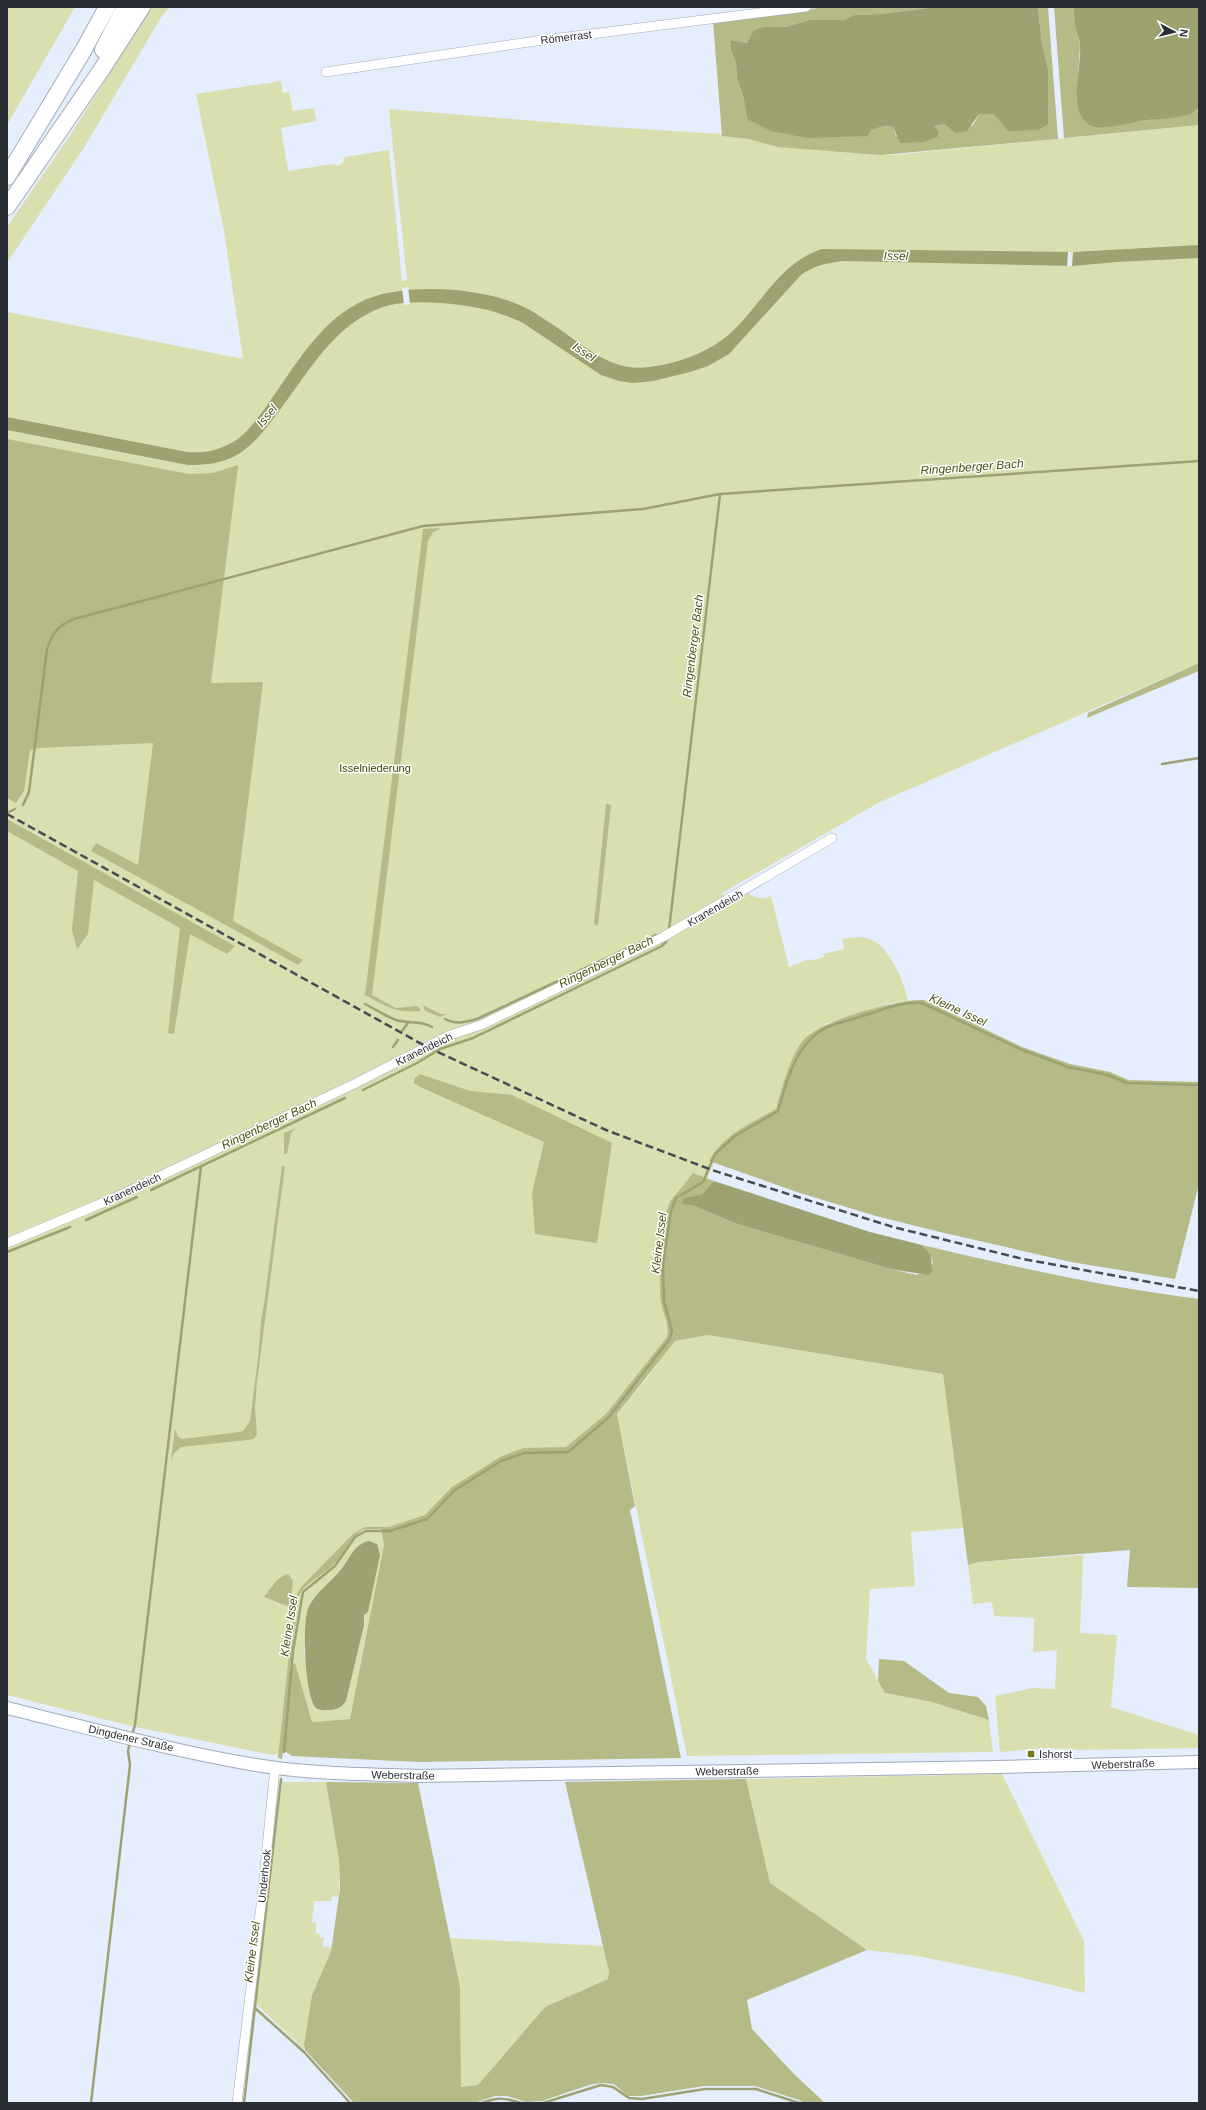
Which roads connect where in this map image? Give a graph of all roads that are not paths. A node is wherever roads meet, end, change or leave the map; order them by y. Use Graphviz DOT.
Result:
graph roads {
  1 [pos="107,7"];
  2 [pos="126,7"];
  3 [pos="142,7"];
  4 [pos="806,7"];
  5 [pos="326,72"];
  6 [pos="69,115"];
  7 [pos="7,177"];
  8 [pos="7,207"];
  9 [pos="832,838"];
  10 [pos="7,1243"];
  11 [pos="7,1708"];
  12 [pos="1199,1762"];
  13 [pos="256,1765"];
  14 [pos="275,1768"];
  15 [pos="237,2103"];
  1 -- 7 [label="highway"];
  2 -- 6 [label="highway"];
  3 -- 6 [label="highway"];
  4 -- 5 [label="street, Römerrast"];
  6 -- 8 [label="highway"];
  9 -- 10 [label="street, Kranendeich"];
  11 -- 13 [label="main road, Dingdener Straße"];
  12 -- 14 [label="main road, Weberstraße"];
  13 -- 14 [label="main road, Weberstraße"];
  14 -- 15 [label="street, Underhook"];
}
